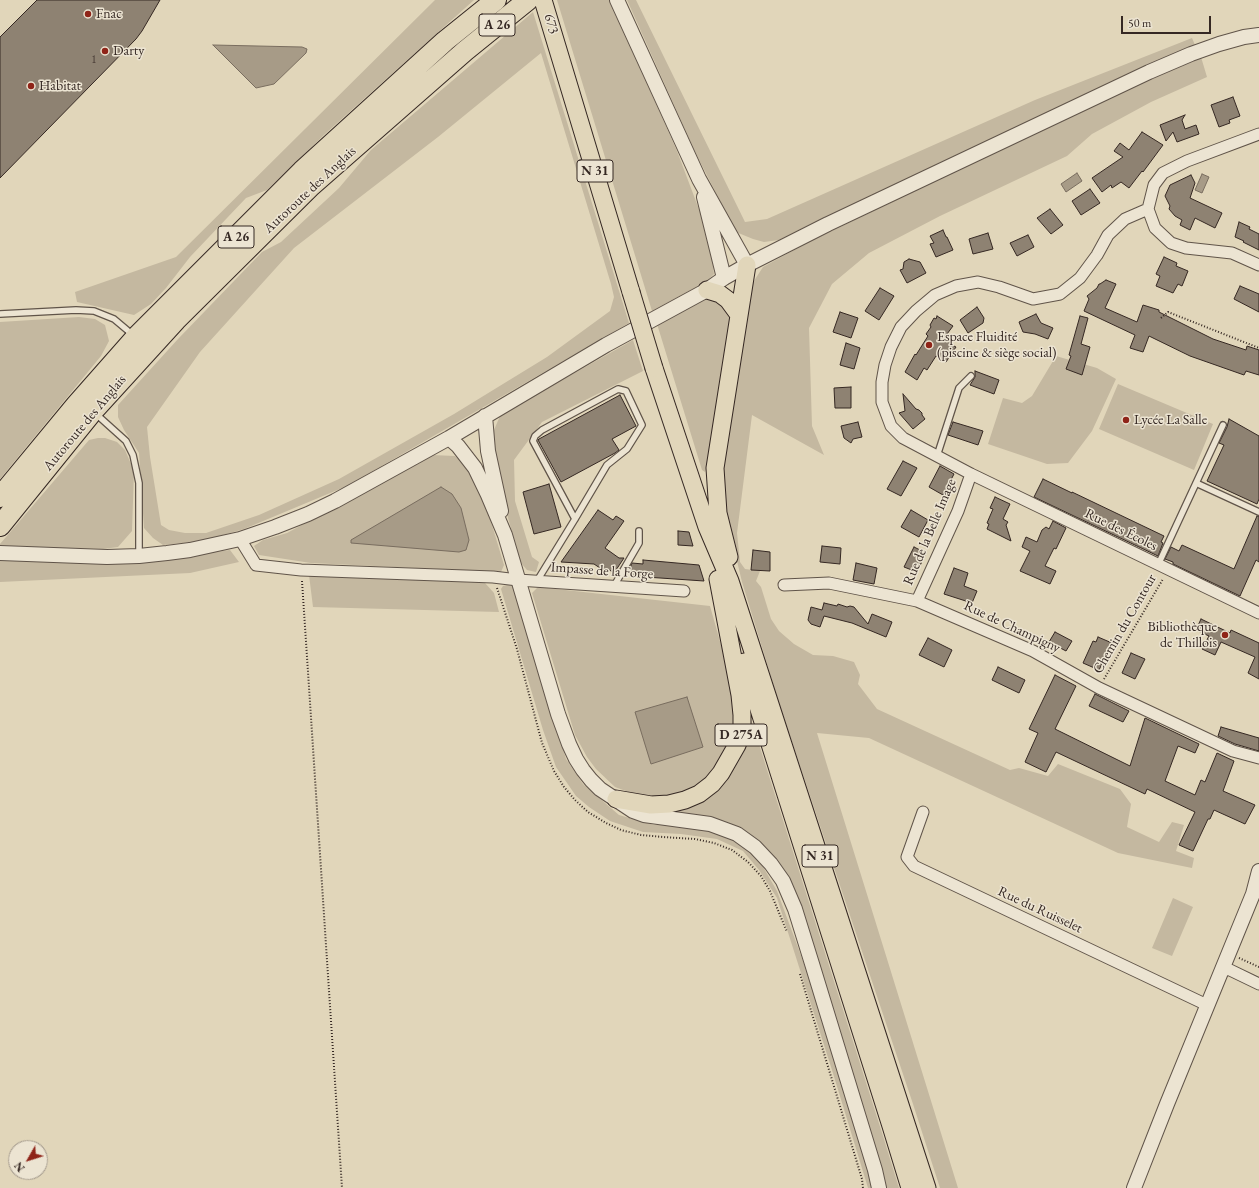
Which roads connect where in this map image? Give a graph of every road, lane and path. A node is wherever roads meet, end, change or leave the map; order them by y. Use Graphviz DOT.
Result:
graph roads {
  1 [pos="496,0"];
  2 [pos="528,0"];
  3 [pos="544,0"];
  4 [pos="617,0"];
  5 [pos="1259,35"];
  6 [pos="1259,134"];
  7 [pos="699,179"];
  8 [pos="1148,209"];
  9 [pos="747,265"];
  10 [pos="1259,265"];
  11 [pos="724,278"];
  12 [pos="707,290"];
  13 [pos="0,314"];
  14 [pos="739,315"];
  15 [pos="1161,318"];
  16 [pos="136,337"];
  17 [pos="1259,348"];
  18 [pos="971,376"];
  19 [pos="93,411"];
  20 [pos="485,416"];
  21 [pos="1223,425"];
  22 [pos="449,438"];
  23 [pos="937,456"];
  24 [pos="971,474"];
  25 [pos="1196,483"];
  26 [pos="0,497"];
  27 [pos="1259,512"];
  28 [pos="575,519"];
  29 [pos="0,526"];
  30 [pos="708,527"];
  31 [pos="639,531"];
  32 [pos="505,535"];
  33 [pos="240,539"];
  34 [pos="0,553"];
  35 [pos="139,556"];
  36 [pos="1159,565"];
  37 [pos="301,570"];
  38 [pos="493,577"];
  39 [pos="718,579"];
  40 [pos="518,580"];
  41 [pos="537,581"];
  42 [pos="784,585"];
  43 [pos="614,587"];
  44 [pos="684,591"];
  45 [pos="917,601"];
  46 [pos="1259,614"];
  47 [pos="760,671"];
  48 [pos="1099,688"];
  49 [pos="1259,758"];
  50 [pos="616,799"];
  51 [pos="923,812"];
  52 [pos="1259,872"];
  53 [pos="789,935"];
  54 [pos="1229,953"];
  55 [pos="1259,967"];
  56 [pos="1223,969"];
  57 [pos="800,972"];
  58 [pos="1259,984"];
  59 [pos="1207,1005"];
  60 [pos="342,1188"];
  61 [pos="863,1188"];
  62 [pos="879,1188"];
  63 [pos="910,1188"];
  64 [pos="927,1188"];
  65 [pos="1134,1188"];
  1 -- 16 [label="highway, Autoroute des Anglais / A 26"];
  2 -- 19 [label="highway, Autoroute des Anglais / A 26"];
  3 -- 30 [label="main road, 673 / N 31, bridge"];
  4 -- 7 [label="street"];
  5 -- 9 [label="street"];
  6 -- 8 [label="street"];
  7 -- 9 [label="street"];
  7 -- 11 [label="street"];
  8 -- 10 [label="street"];
  8 -- 23 [label="street, Rue des Écoles"];
  9 -- 11 [label="street"];
  9 -- 14 [label="main road"];
  11 -- 12 [label="street"];
  12 -- 14 [label="main road"];
  12 -- 20 [label="street"];
  13 -- 16 [label="lane"];
  14 -- 47 [label="main road"];
  15 -- 17 [label="path"];
  16 -- 26 [label="highway, Autoroute des Anglais / A 26"];
  18 -- 23 [label="lane"];
  19 -- 29 [label="highway, Autoroute des Anglais / A 26"];
  19 -- 35 [label="lane"];
  20 -- 22 [label="street"];
  20 -- 32 [label="street, D 275A"];
  21 -- 25 [label="lane"];
  22 -- 32 [label="street, D 275A"];
  22 -- 33 [label="street"];
  23 -- 24 [label="street, Rue des Écoles"];
  24 -- 36 [label="street, Rue des Écoles"];
  24 -- 45 [label="street, Rue de la Belle Image"];
  25 -- 27 [label="lane"];
  25 -- 36 [label="lane"];
  28 -- 28 [label="lane"];
  28 -- 41 [label="lane"];
  30 -- 39 [label="main road, N 31"];
  30 -- 47 [label="main road, N 31"];
  31 -- 43 [label="lane"];
  32 -- 40 [label="street, D 275A"];
  33 -- 35 [label="street"];
  33 -- 37 [label="street, Impasse de la Forge"];
  34 -- 35 [label="street"];
  36 -- 46 [label="street, Rue des Écoles"];
  36 -- 48 [label="path, Chemin du Contour"];
  37 -- 38 [label="street, Impasse de la Forge"];
  37 -- 60 [label="path"];
  38 -- 40 [label="street, Impasse de la Forge"];
  38 -- 53 [label="path"];
  39 -- 50 [label="main road, D 275A"];
  39 -- 63 [label="main road, N 31"];
  40 -- 41 [label="street, Impasse de la Forge"];
  40 -- 50 [label="street, D 275A"];
  41 -- 43 [label="street, Impasse de la Forge"];
  42 -- 45 [label="street, Rue de Champigny"];
  43 -- 44 [label="street, Impasse de la Forge"];
  45 -- 48 [label="street, Rue de Champigny"];
  47 -- 64 [label="main road, N 31"];
  48 -- 49 [label="street, Rue de Champigny"];
  50 -- 62 [label="street"];
  51 -- 59 [label="street, Rue du Ruisselet"];
  52 -- 54 [label="street"];
  54 -- 55 [label="path"];
  54 -- 56 [label="street"];
  56 -- 58 [label="street"];
  56 -- 59 [label="street"];
  57 -- 61 [label="path"];
  59 -- 65 [label="street"];
}
